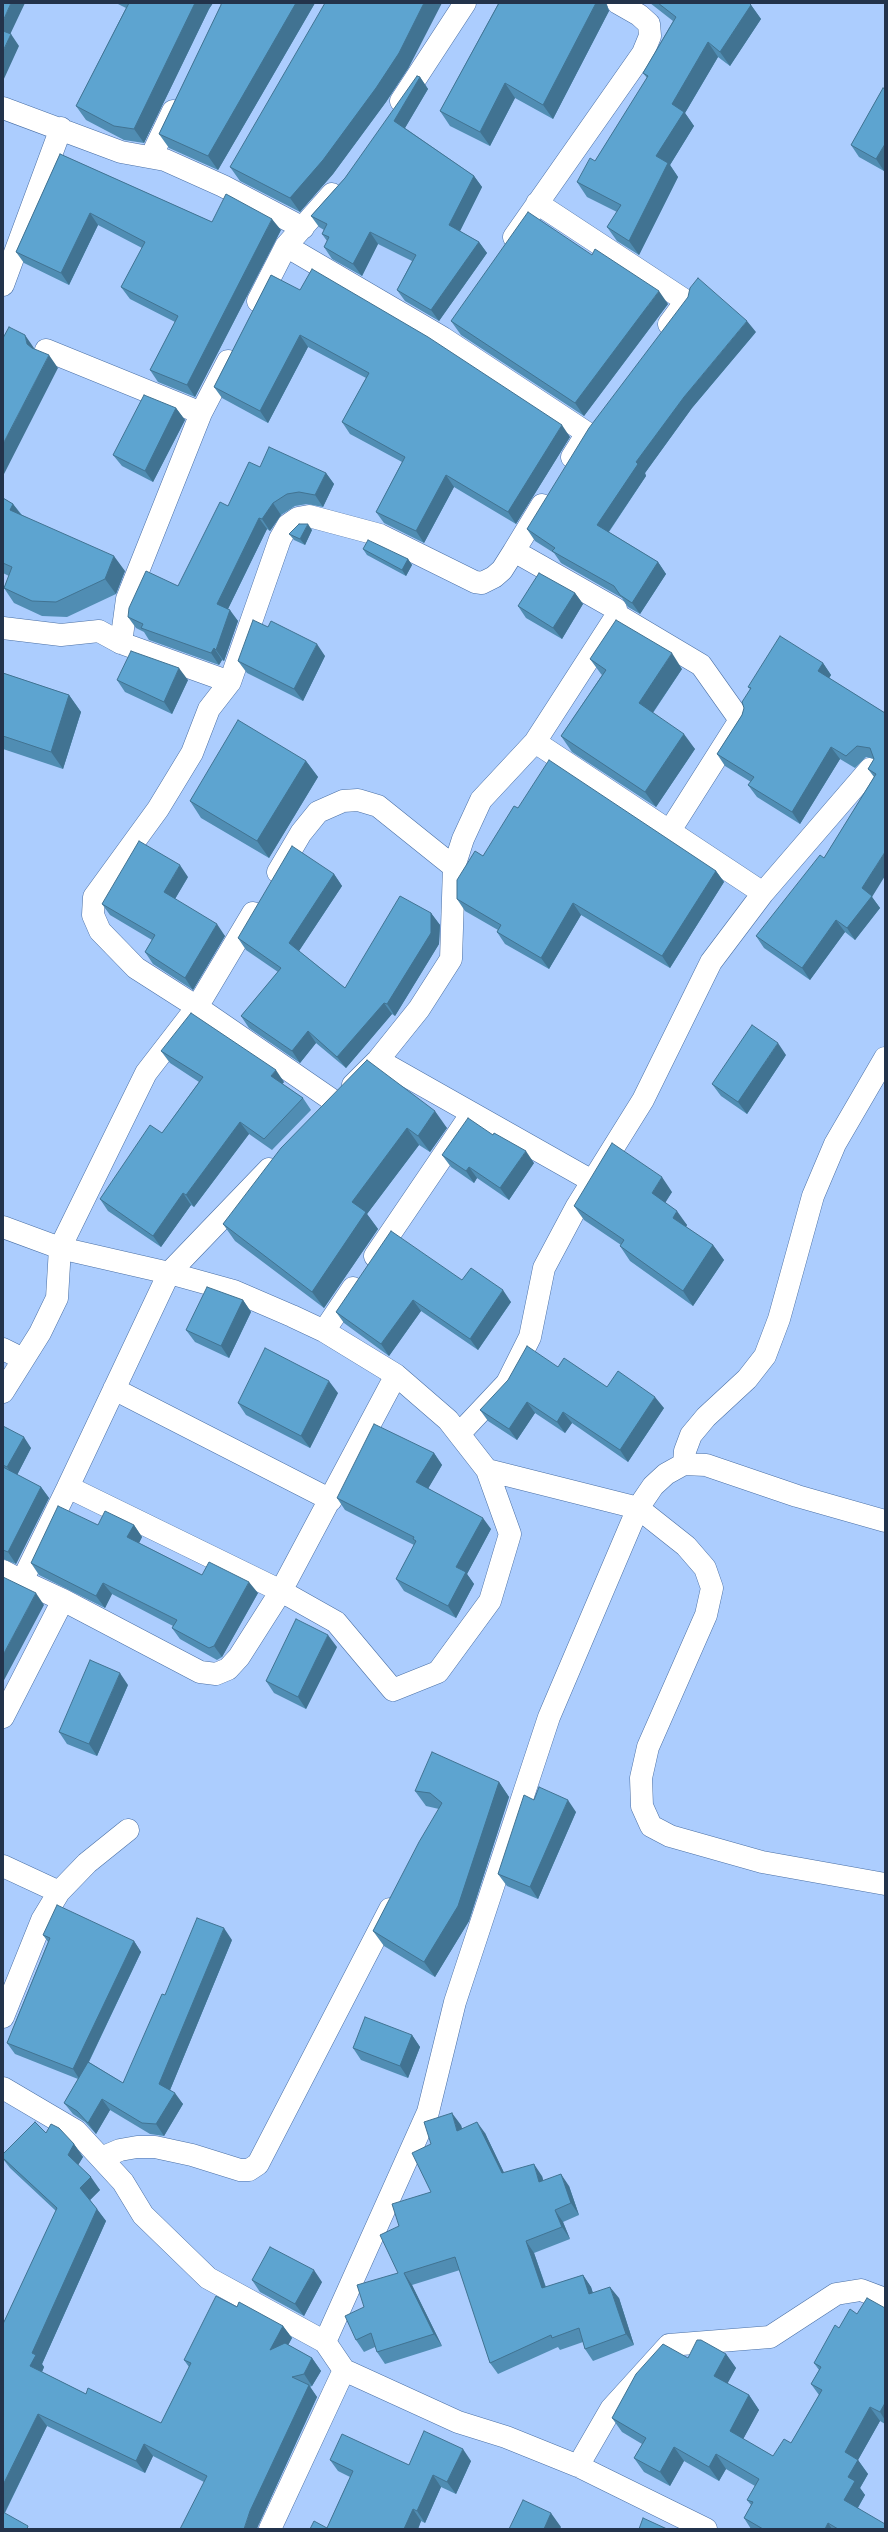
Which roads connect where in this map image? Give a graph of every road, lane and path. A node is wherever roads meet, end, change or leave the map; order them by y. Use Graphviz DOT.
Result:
graph roads {
  1 [pos="465,3"];
  2 [pos="618,3"];
  3 [pos="182,93"];
  4 [pos="3,108"];
  5 [pos="391,115"];
  6 [pos="61,128"];
  7 [pos="151,157"];
  8 [pos="234,166"];
  9 [pos="348,176"];
  10 [pos="223,186"];
  11 [pos="537,203"];
  12 [pos="303,228"];
  13 [pos="286,246"];
  14 [pos="502,254"];
  15 [pos="3,285"];
  16 [pos="247,322"];
  17 [pos="658,339"];
  18 [pos="236,343"];
  19 [pos="46,350"];
  20 [pos="201,412"];
  21 [pos="601,414"];
  22 [pos="587,433"];
  23 [pos="514,551"];
  24 [pos="617,615"];
  25 [pos="3,628"];
  26 [pos="121,642"];
  27 [pos="230,682"];
  28 [pos="535,742"];
  29 [pos="870,769"];
  30 [pos="669,832"];
  31 [pos="454,867"];
  32 [pos="763,893"];
  33 [pos="197,1007"];
  34 [pos="885,1058"];
  35 [pos="378,1060"];
  36 [pos="335,1102"];
  37 [pos="472,1113"];
  38 [pos="318,1119"];
  39 [pos="285,1154"];
  40 [pos="592,1181"];
  41 [pos="3,1227"];
  42 [pos="60,1248"];
  43 [pos="169,1273"];
  44 [pos="324,1331"];
  45 [pos="3,1349"];
  46 [pos="23,1359"];
  47 [pos="396,1375"];
  48 [pos="114,1389"];
  49 [pos="3,1392"];
  50 [pos="459,1434"];
  51 [pos="684,1464"];
  52 [pos="487,1470"];
  53 [pos="68,1487"];
  54 [pos="331,1500"];
  55 [pos="638,1508"];
  56 [pos="885,1521"];
  57 [pos="3,1571"];
  58 [pos="22,1581"];
  59 [pos="281,1591"];
  60 [pos="63,1600"];
  61 [pos="3,1717"];
  62 [pos="128,1830"];
  63 [pos="3,1866"];
  64 [pos="885,1884"];
  65 [pos="399,1891"];
  66 [pos="59,1892"];
  67 [pos="3,2017"];
  68 [pos="3,2088"];
  69 [pos="101,2158"];
  70 [pos="885,2299"];
  71 [pos="325,2342"];
  72 [pos="344,2370"];
  73 [pos="578,2466"];
  74 [pos="270,2529"];
  75 [pos="706,2529"];
  1 -- 5 [label="street"];
  2 -- 11 [label="street"];
  3 -- 7 [label="street"];
  4 -- 6 [label="street"];
  6 -- 7 [label="street"];
  6 -- 15 [label="street"];
  7 -- 10 [label="street"];
  8 -- 10 [label="street"];
  9 -- 12 [label="street"];
  10 -- 12 [label="street"];
  11 -- 14 [label="street"];
  11 -- 17 [label="street"];
  12 -- 13 [label="street"];
  13 -- 16 [label="street"];
  13 -- 22 [label="street"];
  18 -- 20 [label="street"];
  19 -- 20 [label="street"];
  20 -- 26 [label="street"];
  21 -- 22 [label="street"];
  22 -- 23 [label="street"];
  23 -- 24 [label="street"];
  23 -- 27 [label="street"];
  24 -- 28 [label="street"];
  24 -- 30 [label="street"];
  25 -- 26 [label="street"];
  26 -- 27 [label="street"];
  27 -- 33 [label="street"];
  28 -- 30 [label="street"];
  28 -- 31 [label="street"];
  29 -- 32 [label="street"];
  30 -- 32 [label="street"];
  31 -- 33 [label="street"];
  31 -- 35 [label="street"];
  32 -- 40 [label="street"];
  33 -- 36 [label="street"];
  33 -- 42 [label="street"];
  34 -- 51 [label="street"];
  35 -- 36 [label="street"];
  35 -- 37 [label="street"];
  36 -- 38 [label="street"];
  37 -- 40 [label="street"];
  37 -- 44 [label="street"];
  39 -- 43 [label="street"];
  40 -- 50 [label="street"];
  41 -- 42 [label="street"];
  42 -- 43 [label="street"];
  42 -- 46 [label="street"];
  43 -- 44 [label="street"];
  43 -- 48 [label="street"];
  44 -- 47 [label="street"];
  45 -- 46 [label="street"];
  46 -- 49 [label="street"];
  47 -- 50 [label="street"];
  47 -- 54 [label="street"];
  48 -- 53 [label="street"];
  48 -- 54 [label="street"];
  50 -- 52 [label="street"];
  51 -- 55 [label="street"];
  51 -- 56 [label="street"];
  52 -- 55 [label="street"];
  52 -- 59 [label="street"];
  53 -- 58 [label="street"];
  53 -- 59 [label="street"];
  54 -- 59 [label="street"];
  55 -- 64 [label="street"];
  55 -- 71 [label="street"];
  57 -- 58 [label="street"];
  58 -- 60 [label="street"];
  59 -- 60 [label="street"];
  60 -- 61 [label="street"];
  62 -- 66 [label="street"];
  63 -- 66 [label="street"];
  65 -- 69 [label="street"];
  66 -- 67 [label="street"];
  68 -- 69 [label="street"];
  69 -- 71 [label="street"];
  70 -- 73 [label="street"];
  71 -- 72 [label="street"];
  72 -- 73 [label="street"];
  72 -- 74 [label="street"];
  73 -- 75 [label="street"];
}
